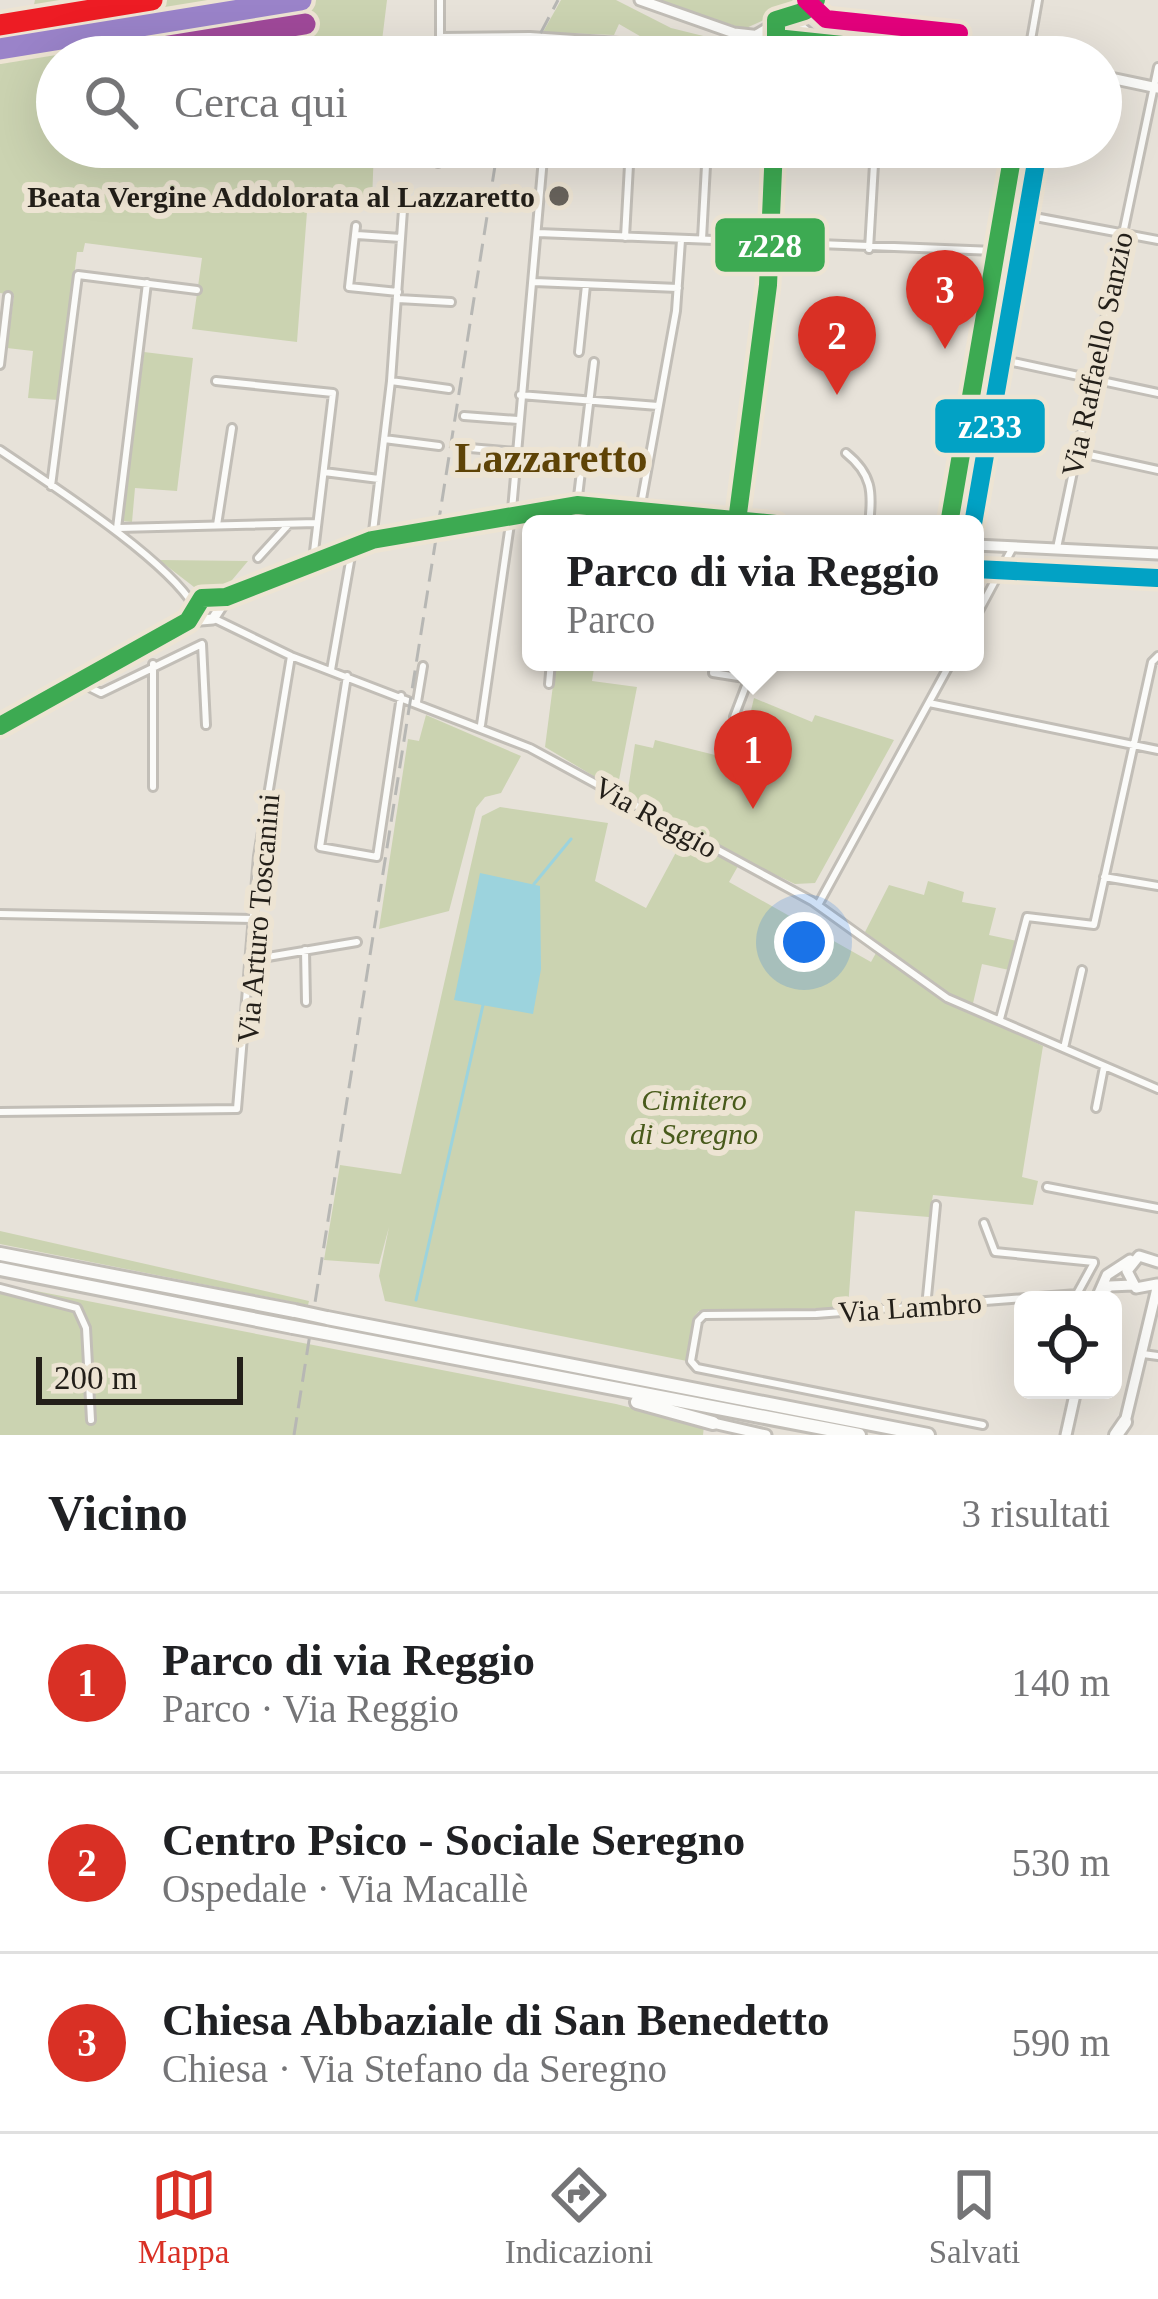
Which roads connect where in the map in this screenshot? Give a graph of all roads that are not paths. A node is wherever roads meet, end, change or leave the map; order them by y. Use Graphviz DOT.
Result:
graph roads {
  1 [pos="440,0"];
  2 [pos="640,0"];
  3 [pos="1038,0"];
  4 [pos="814,3"];
  5 [pos="788,16"];
  6 [pos="799,27"];
  7 [pos="441,36"];
  8 [pos="779,36"];
  9 [pos="808,36"];
  10 [pos="1032,36"];
  11 [pos="1158,67"];
  12 [pos="1122,80"];
  13 [pos="1156,87"];
  14 [pos="543,168"];
  15 [pos="629,168"];
  16 [pos="706,168"];
  17 [pos="772,168"];
  18 [pos="874,168"];
  19 [pos="1011,168"];
  20 [pos="404,210"];
  21 [pos="1004,211"];
  22 [pos="538,233"];
  23 [pos="1121,233"];
  24 [pos="625,237"];
  25 [pos="401,238"];
  26 [pos="681,240"];
  27 [pos="1158,240"];
  28 [pos="702,241"];
  29 [pos="766,244"];
  30 [pos="869,249"];
  31 [pos="995,250"];
  32 [pos="534,282"];
  33 [pos="147,284"];
  34 [pos="586,285"];
  35 [pos="678,288"];
  36 [pos="197,290"];
  37 [pos="8,296"];
  38 [pos="398,296"];
  39 [pos="451,302"];
  40 [pos="579,352"];
  41 [pos="979,355"];
  42 [pos="594,362"];
  43 [pos="0,365"];
  44 [pos="1091,379"];
  45 [pos="216,381"];
  46 [pos="392,381"];
  47 [pos="449,389"];
  48 [pos="1158,393"];
  49 [pos="520,395"];
  50 [pos="589,400"];
  51 [pos="658,406"];
  52 [pos="464,416"];
  53 [pos="518,421"];
  54 [pos="232,428"];
  55 [pos="384,439"];
  56 [pos="439,446"];
  57 [pos="458,447"];
  58 [pos="0,450"];
  59 [pos="516,452"];
  60 [pos="1076,452"];
  61 [pos="846,453"];
  62 [pos="1158,470"];
  63 [pos="324,472"];
  64 [pos="379,479"];
  65 [pos="51,486"];
  66 [pos="577,505"];
  67 [pos="564,507"];
  68 [pos="640,510"];
  69 [pos="563,515"];
  70 [pos="680,515"];
  71 [pos="738,515"];
  72 [pos="870,515"];
  73 [pos="951,515"];
  74 [pos="511,516"];
  75 [pos="289,524"];
  76 [pos="317,524"];
  77 [pos="218,526"];
  78 [pos="113,530"];
  79 [pos="372,540"];
  80 [pos="352,545"];
  81 [pos="984,546"];
  82 [pos="1012,549"];
  83 [pos="1057,552"];
  84 [pos="1158,554"];
  85 [pos="258,558"];
  86 [pos="313,560"];
  87 [pos="984,601"];
  88 [pos="207,609"];
  89 [pos="291,656"];
  90 [pos="1158,656"];
  91 [pos="153,664"];
  92 [pos="423,666"];
  93 [pos="331,670"];
  94 [pos="550,671"];
  95 [pos="712,671"];
  96 [pos="752,671"];
  97 [pos="946,671"];
  98 [pos="347,676"];
  99 [pos="751,679"];
  100 [pos="78,681"];
  101 [pos="549,684"];
  102 [pos="401,696"];
  103 [pos="417,702"];
  104 [pos="929,703"];
  105 [pos="734,717"];
  106 [pos="206,724"];
  107 [pos="481,725"];
  108 [pos="0,726"];
  109 [pos="1133,745"];
  110 [pos="1158,750"];
  111 [pos="153,787"];
  112 [pos="1104,877"];
  113 [pos="1158,886"];
  114 [pos="818,905"];
  115 [pos="0,914"];
  116 [pos="253,919"];
  117 [pos="357,942"];
  118 [pos="304,950"];
  119 [pos="250,960"];
  120 [pos="1082,970"];
  121 [pos="306,1002"];
  122 [pos="1000,1020"];
  123 [pos="1064,1050"];
  124 [pos="1104,1067"];
  125 [pos="1158,1088"];
  126 [pos="1096,1108"];
  127 [pos="0,1112"];
  128 [pos="1047,1186"];
  129 [pos="936,1205"];
  130 [pos="1158,1208"];
  131 [pos="984,1223"];
  132 [pos="1158,1245"];
  133 [pos="0,1254"];
  134 [pos="1139,1256"];
  135 [pos="1158,1262"];
  136 [pos="0,1269"];
  137 [pos="1158,1283"];
  138 [pos="1137,1287"];
  139 [pos="0,1288"];
  140 [pos="1100,1291"];
  141 [pos="1105,1291"];
  142 [pos="926,1307"];
  143 [pos="1149,1311"];
  144 [pos="294,1319"];
  145 [pos="1140,1354"];
  146 [pos="1158,1355"];
  147 [pos="532,1373"];
  148 [pos="1074,1399"];
  149 [pos="92,1420"];
  150 [pos="713,1423"];
  151 [pos="983,1425"];
  152 [pos="1127,1428"];
  153 [pos="1067,1433"];
  154 [pos="744,1435"];
  155 [pos="766,1435"];
  156 [pos="859,1435"];
  157 [pos="928,1435"];
  158 [pos="1116,1435"];
  1 -- 7 [label="street"];
  2 -- 8 [label="street"];
  3 -- 10 [label="street"];
  4 -- 5 [label="street"];
  4 -- 6 [label="street"];
  5 -- 6 [label="street"];
  5 -- 8 [label="street"];
  6 -- 8 [label="street"];
  6 -- 9 [label="street"];
  11 -- 13 [label="street, Via Raffaello Sanzio"];
  12 -- 13 [label="street"];
  13 -- 23 [label="street, Via Raffaello Sanzio"];
  14 -- 22 [label="street"];
  15 -- 24 [label="street"];
  16 -- 28 [label="street"];
  17 -- 29 [label="street"];
  18 -- 30 [label="street"];
  19 -- 21 [label="street"];
  20 -- 25 [label="street"];
  21 -- 23 [label="street"];
  21 -- 31 [label="street"];
  22 -- 24 [label="street"];
  22 -- 32 [label="street"];
  23 -- 27 [label="street"];
  23 -- 44 [label="street, Via Raffaello Sanzio"];
  24 -- 26 [label="street"];
  25 -- 38 [label="street"];
  25 -- 38 [label="street"];
  26 -- 28 [label="street"];
  26 -- 35 [label="street"];
  28 -- 29 [label="street"];
  29 -- 30 [label="street"];
  29 -- 71 [label="street"];
  30 -- 31 [label="street"];
  31 -- 41 [label="street"];
  32 -- 34 [label="street"];
  32 -- 49 [label="street"];
  33 -- 36 [label="street"];
  33 -- 65 [label="street"];
  33 -- 78 [label="street"];
  34 -- 35 [label="street"];
  34 -- 40 [label="street"];
  35 -- 51 [label="street"];
  37 -- 43 [label="street"];
  38 -- 39 [label="street"];
  38 -- 46 [label="street"];
  41 -- 44 [label="street"];
  41 -- 73 [label="street"];
  42 -- 50 [label="street"];
  44 -- 48 [label="street"];
  44 -- 60 [label="street, Via Raffaello Sanzio"];
  45 -- 63 [label="street"];
  46 -- 47 [label="street"];
  46 -- 55 [label="street"];
  49 -- 50 [label="street"];
  49 -- 53 [label="street"];
  50 -- 51 [label="street"];
  50 -- 66 [label="street"];
  51 -- 68 [label="street"];
  52 -- 53 [label="street"];
  53 -- 59 [label="street"];
  54 -- 77 [label="street"];
  55 -- 56 [label="street"];
  55 -- 64 [label="street"];
  57 -- 59 [label="street"];
  58 -- 65 [label="street, Via Reggio"];
  59 -- 74 [label="street"];
  60 -- 62 [label="street"];
  60 -- 83 [label="street, Via Raffaello Sanzio"];
  61 -- 72 [label="street"];
  63 -- 64 [label="street"];
  63 -- 76 [label="street"];
  64 -- 79 [label="street"];
  65 -- 78 [label="street, Via Reggio"];
  66 -- 67 [label="street"];
  66 -- 68 [label="street"];
  67 -- 69 [label="street"];
  67 -- 74 [label="street"];
  68 -- 70 [label="street"];
  74 -- 79 [label="street"];
  74 -- 107 [label="street"];
  75 -- 76 [label="street"];
  75 -- 77 [label="street"];
  75 -- 85 [label="street"];
  76 -- 86 [label="street"];
  77 -- 78 [label="street"];
  78 -- 88 [label="street, Via Reggio"];
  79 -- 80 [label="street"];
  80 -- 86 [label="street"];
  80 -- 93 [label="street"];
  81 -- 82 [label="street"];
  82 -- 83 [label="street"];
  82 -- 87 [label="street"];
  83 -- 84 [label="street"];
  86 -- 88 [label="street"];
  88 -- 89 [label="street, Via Reggio"];
  88 -- 100 [label="street"];
  89 -- 93 [label="street, Via Reggio"];
  89 -- 116 [label="street, Via Arturo Toscanini"];
  90 -- 109 [label="street"];
  91 -- 100 [label="street"];
  91 -- 106 [label="street"];
  91 -- 111 [label="street"];
  92 -- 103 [label="street"];
  93 -- 98 [label="street, Via Reggio"];
  94 -- 101 [label="street"];
  95 -- 99 [label="street"];
  96 -- 99 [label="street"];
  97 -- 104 [label="street"];
  98 -- 102 [label="street, Via Reggio"];
  98 -- 102 [label="street"];
  99 -- 105 [label="street"];
  100 -- 108 [label="street"];
  102 -- 103 [label="street, Via Reggio"];
  103 -- 107 [label="street, Via Reggio"];
  104 -- 109 [label="street"];
  104 -- 114 [label="street"];
  107 -- 114 [label="street, Via Reggio"];
  109 -- 110 [label="street"];
  109 -- 112 [label="street"];
  112 -- 113 [label="street"];
  112 -- 122 [label="street"];
  114 -- 122 [label="street, Via Reggio"];
  115 -- 116 [label="street"];
  116 -- 119 [label="street, Via Arturo Toscanini"];
  117 -- 118 [label="street"];
  118 -- 119 [label="street"];
  118 -- 121 [label="street"];
  119 -- 127 [label="street, Via Arturo Toscanini"];
  120 -- 123 [label="street"];
  122 -- 123 [label="street, Via Reggio"];
  123 -- 124 [label="street, Via Reggio"];
  124 -- 125 [label="street, Via Reggio"];
  124 -- 126 [label="street"];
  128 -- 130 [label="street"];
  129 -- 142 [label="street"];
  131 -- 142 [label="street, Via Lambro"];
  132 -- 134 [label="street"];
  133 -- 144 [label="highway"];
  134 -- 135 [label="street"];
  134 -- 138 [label="street"];
  134 -- 140 [label="street"];
  136 -- 144 [label="highway"];
  137 -- 138 [label="street"];
  137 -- 143 [label="street"];
  138 -- 141 [label="street"];
  138 -- 143 [label="street"];
  139 -- 149 [label="street"];
  142 -- 151 [label="street, Via Lambro"];
  143 -- 145 [label="street"];
  144 -- 147 [label="highway, bridge"];
  144 -- 157 [label="highway, bridge"];
  145 -- 146 [label="street"];
  145 -- 152 [label="street"];
  147 -- 150 [label="highway"];
  147 -- 156 [label="highway"];
  148 -- 153 [label="street"];
  150 -- 154 [label="street"];
  150 -- 155 [label="street"];
  152 -- 158 [label="highway"];
}
